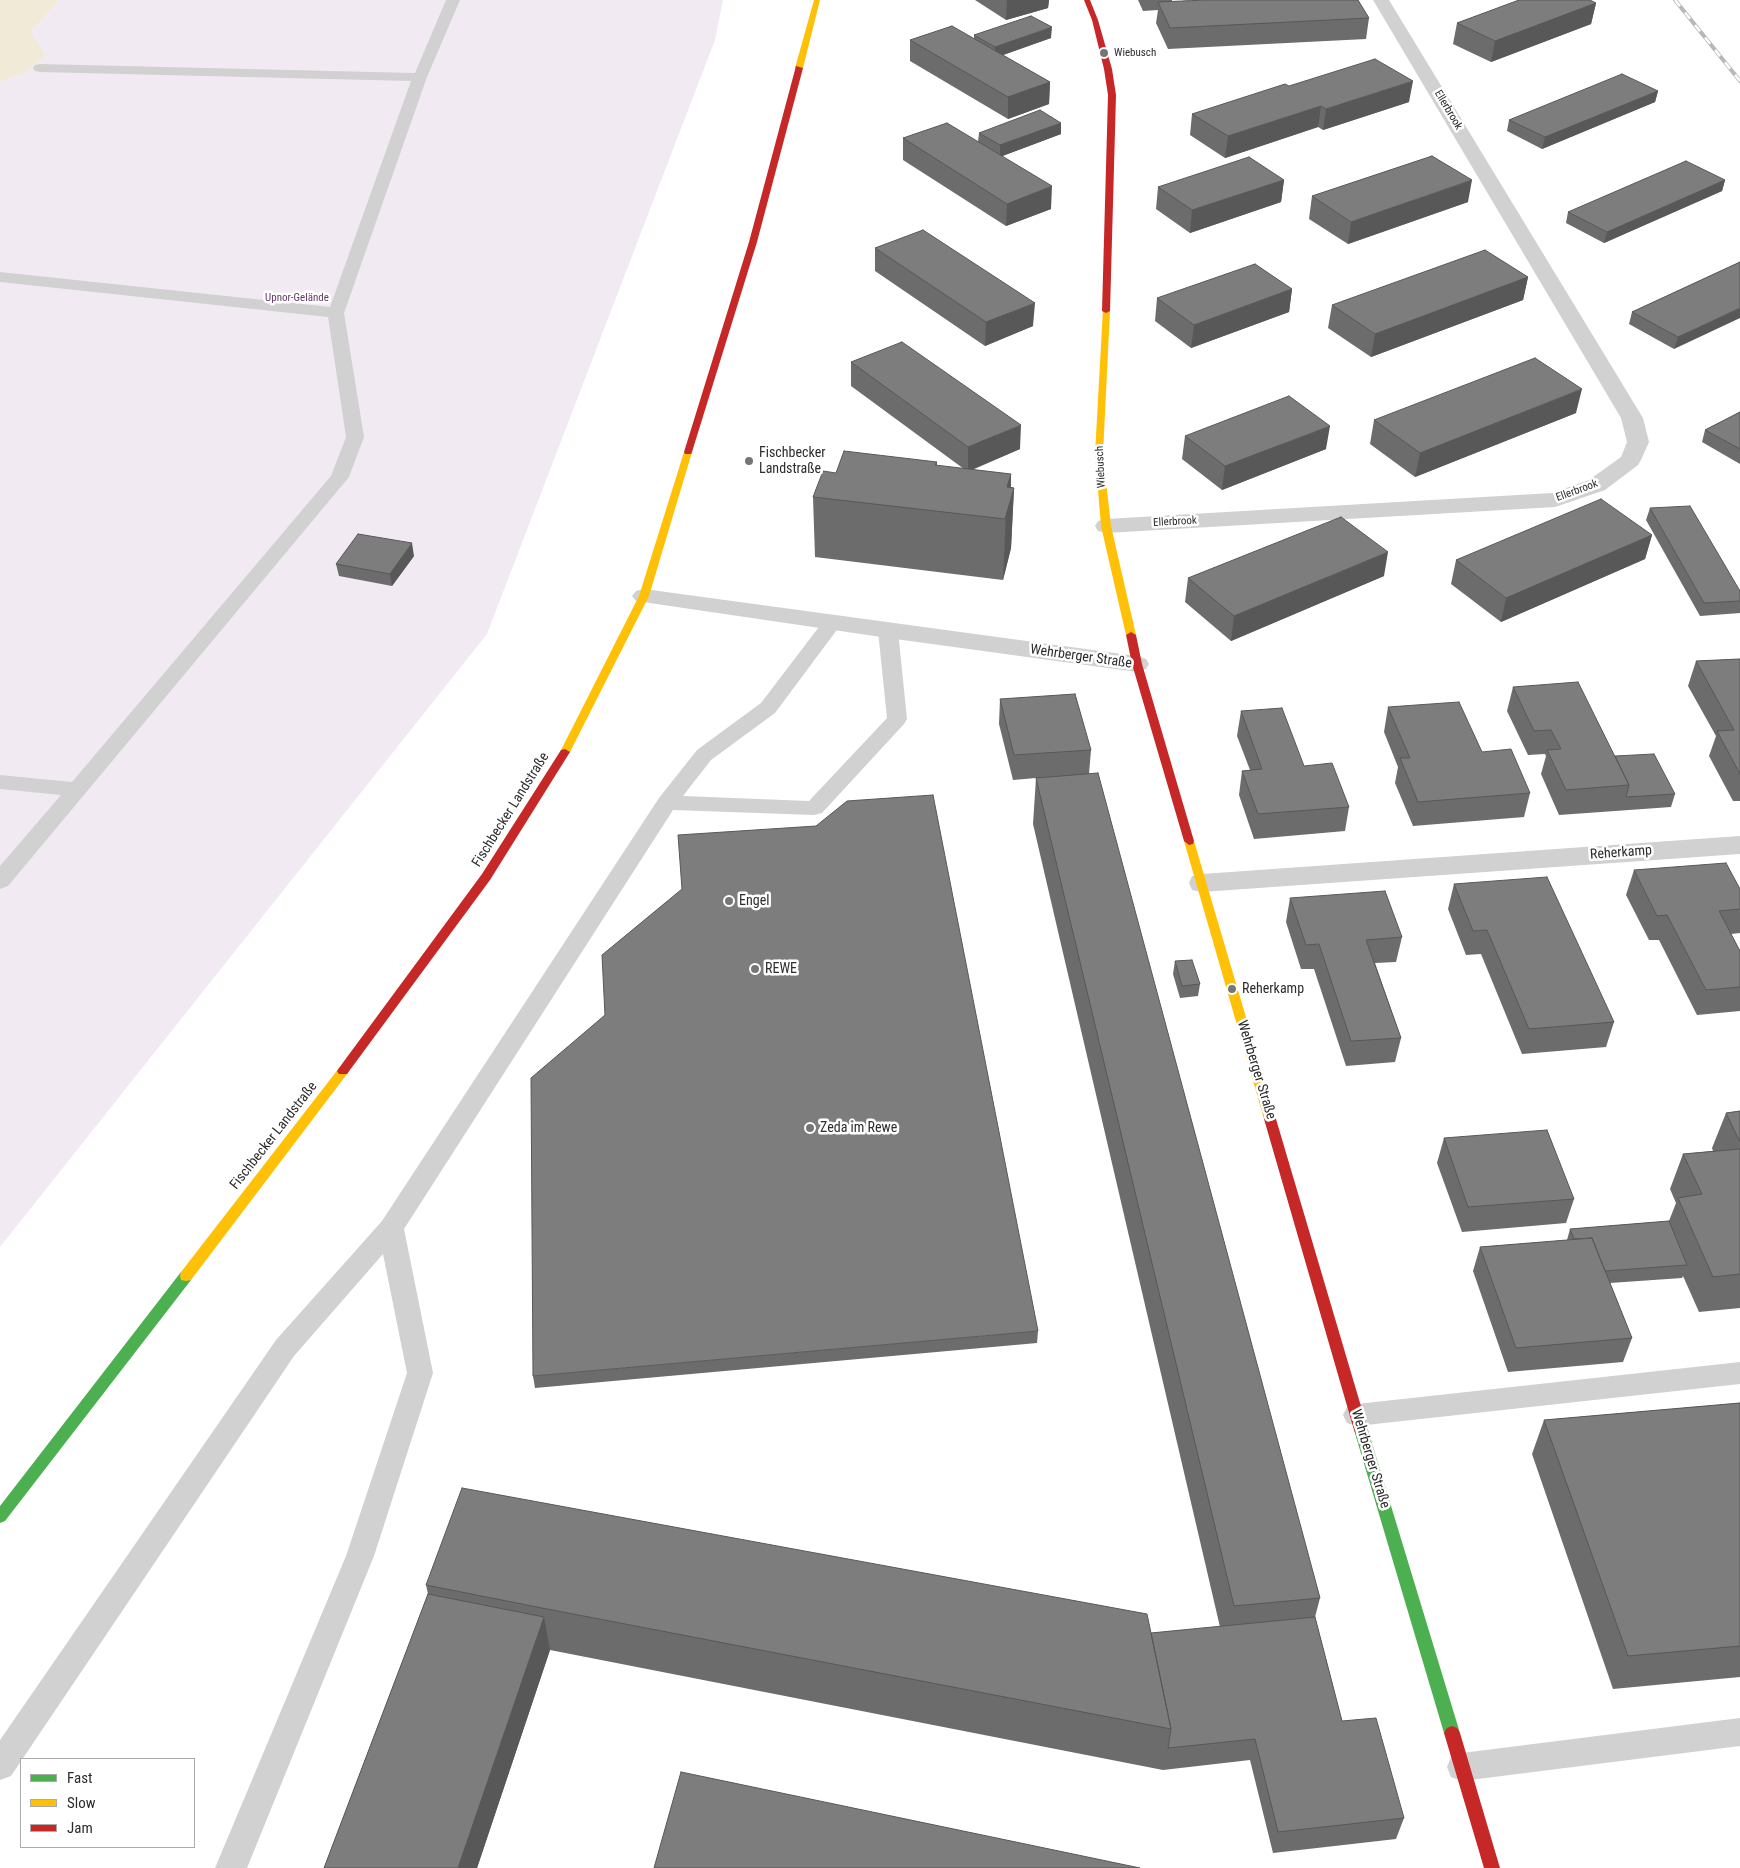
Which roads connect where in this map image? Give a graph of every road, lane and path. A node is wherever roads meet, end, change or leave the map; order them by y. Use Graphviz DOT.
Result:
graph roads {
  1 [pos="453,0"];
  2 [pos="817,0"];
  3 [pos="1087,0"];
  4 [pos="1382,0"];
  5 [pos="40,68"];
  6 [pos="420,77"];
  7 [pos="0,277"];
  8 [pos="336,313"];
  9 [pos="1106,526"];
  10 [pos="644,596"];
  11 [pos="832,623"];
  12 [pos="888,631"];
  13 [pos="1137,664"];
  14 [pos="0,782"];
  15 [pos="77,789"];
  16 [pos="667,803"];
  17 [pos="1740,845"];
  18 [pos="0,882"];
  19 [pos="1202,883"];
  20 [pos="391,1228"];
  21 [pos="1740,1373"];
  22 [pos="1357,1415"];
  23 [pos="0,1517"];
  24 [pos="1740,1732"];
  25 [pos="0,1766"];
  26 [pos="1462,1767"];
  27 [pos="230,1868"];
  28 [pos="1492,1868"];
  1 -- 6 [label="lane"];
  2 -- 10 [label="street, Fischbecker Landstraße"];
  3 -- 9 [label="street, Wiebusch"];
  4 -- 9 [label="street, Ellerbrook"];
  5 -- 6 [label="lane"];
  6 -- 8 [label="lane"];
  7 -- 8 [label="lane"];
  8 -- 15 [label="lane"];
  9 -- 13 [label="street, Wiebusch"];
  10 -- 11 [label="street, Wehrberger Straße"];
  10 -- 23 [label="street, Fischbecker Landstraße"];
  11 -- 12 [label="street, Wehrberger Straße"];
  11 -- 16 [label="lane"];
  12 -- 13 [label="street, Wehrberger Straße"];
  12 -- 16 [label="lane"];
  13 -- 19 [label="street, Wehrberger Straße"];
  14 -- 15 [label="lane"];
  15 -- 18 [label="lane"];
  16 -- 20 [label="lane"];
  17 -- 19 [label="street, Reherkamp"];
  19 -- 22 [label="street, Wehrberger Straße"];
  20 -- 25 [label="lane"];
  20 -- 27 [label="lane"];
  21 -- 22 [label="lane"];
  22 -- 26 [label="street, Wehrberger Straße"];
  24 -- 26 [label="lane"];
  26 -- 28 [label="street, Wehrberger Straße"];
}
